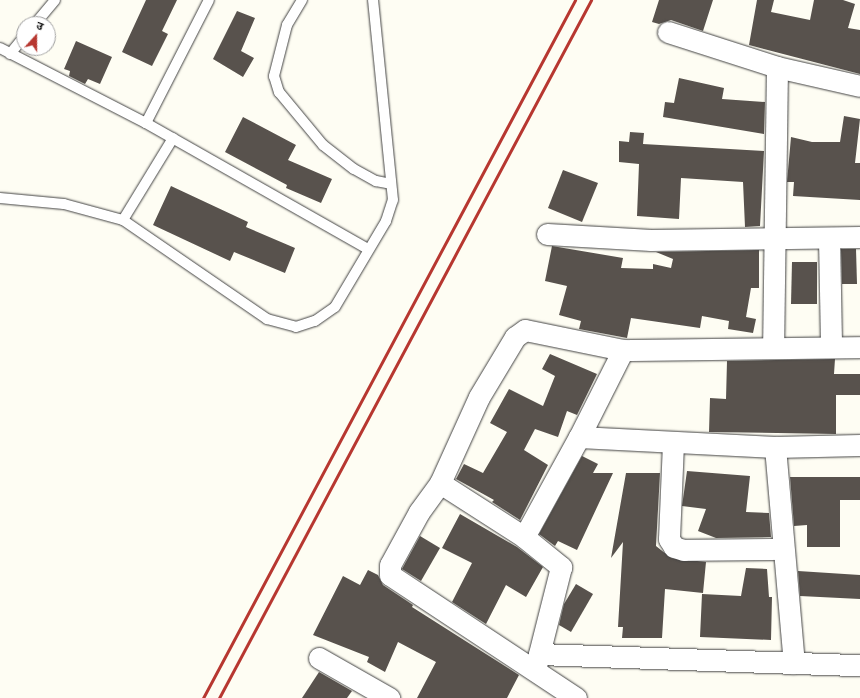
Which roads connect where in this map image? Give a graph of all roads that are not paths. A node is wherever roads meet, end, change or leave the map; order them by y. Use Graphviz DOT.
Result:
graph roads {
  1 [pos="55,0"];
  2 [pos="209,0"];
  3 [pos="302,0"];
  4 [pos="373,0"];
  5 [pos="42,16"];
  6 [pos="668,32"];
  7 [pos="16,47"];
  8 [pos="0,48"];
  9 [pos="10,54"];
  10 [pos="777,67"];
  11 [pos="860,86"];
  12 [pos="146,123"];
  13 [pos="173,138"];
  14 [pos="391,184"];
  15 [pos="0,198"];
  16 [pos="123,220"];
  17 [pos="547,234"];
  18 [pos="860,237"];
  19 [pos="772,238"];
  20 [pos="829,238"];
  21 [pos="368,248"];
  22 [pos="831,347"];
  23 [pos="860,347"];
  24 [pos="773,348"];
  25 [pos="623,350"];
  26 [pos="579,437"];
  27 [pos="673,443"];
  28 [pos="860,445"];
  29 [pos="775,447"];
  30 [pos="440,483"];
  31 [pos="524,537"];
  32 [pos="783,549"];
  33 [pos="319,658"];
  34 [pos="537,662"];
  35 [pos="794,663"];
  36 [pos="860,665"];
  37 [pos="377,695"];
  38 [pos="576,698"];
  1 -- 5 [label="lane"];
  2 -- 12 [label="lane"];
  3 -- 14 [label="lane"];
  4 -- 14 [label="lane"];
  6 -- 10 [label="street"];
  7 -- 9 [label="lane"];
  8 -- 9 [label="lane"];
  9 -- 12 [label="lane"];
  10 -- 11 [label="street"];
  10 -- 19 [label="street"];
  12 -- 13 [label="lane"];
  13 -- 16 [label="lane"];
  13 -- 21 [label="lane"];
  14 -- 21 [label="lane"];
  15 -- 16 [label="lane"];
  16 -- 21 [label="lane"];
  17 -- 19 [label="street"];
  18 -- 20 [label="street"];
  19 -- 20 [label="street"];
  19 -- 24 [label="street"];
  20 -- 22 [label="street"];
  22 -- 23 [label="street"];
  22 -- 24 [label="street"];
  24 -- 25 [label="street"];
  25 -- 26 [label="street"];
  25 -- 30 [label="street"];
  26 -- 27 [label="street"];
  26 -- 31 [label="street"];
  27 -- 29 [label="street"];
  27 -- 32 [label="street"];
  28 -- 29 [label="street"];
  29 -- 32 [label="street"];
  30 -- 31 [label="street"];
  30 -- 34 [label="street"];
  31 -- 34 [label="street"];
  32 -- 35 [label="street"];
  33 -- 37 [label="street"];
  34 -- 35 [label="street"];
  34 -- 38 [label="street"];
  35 -- 36 [label="street"];
}
